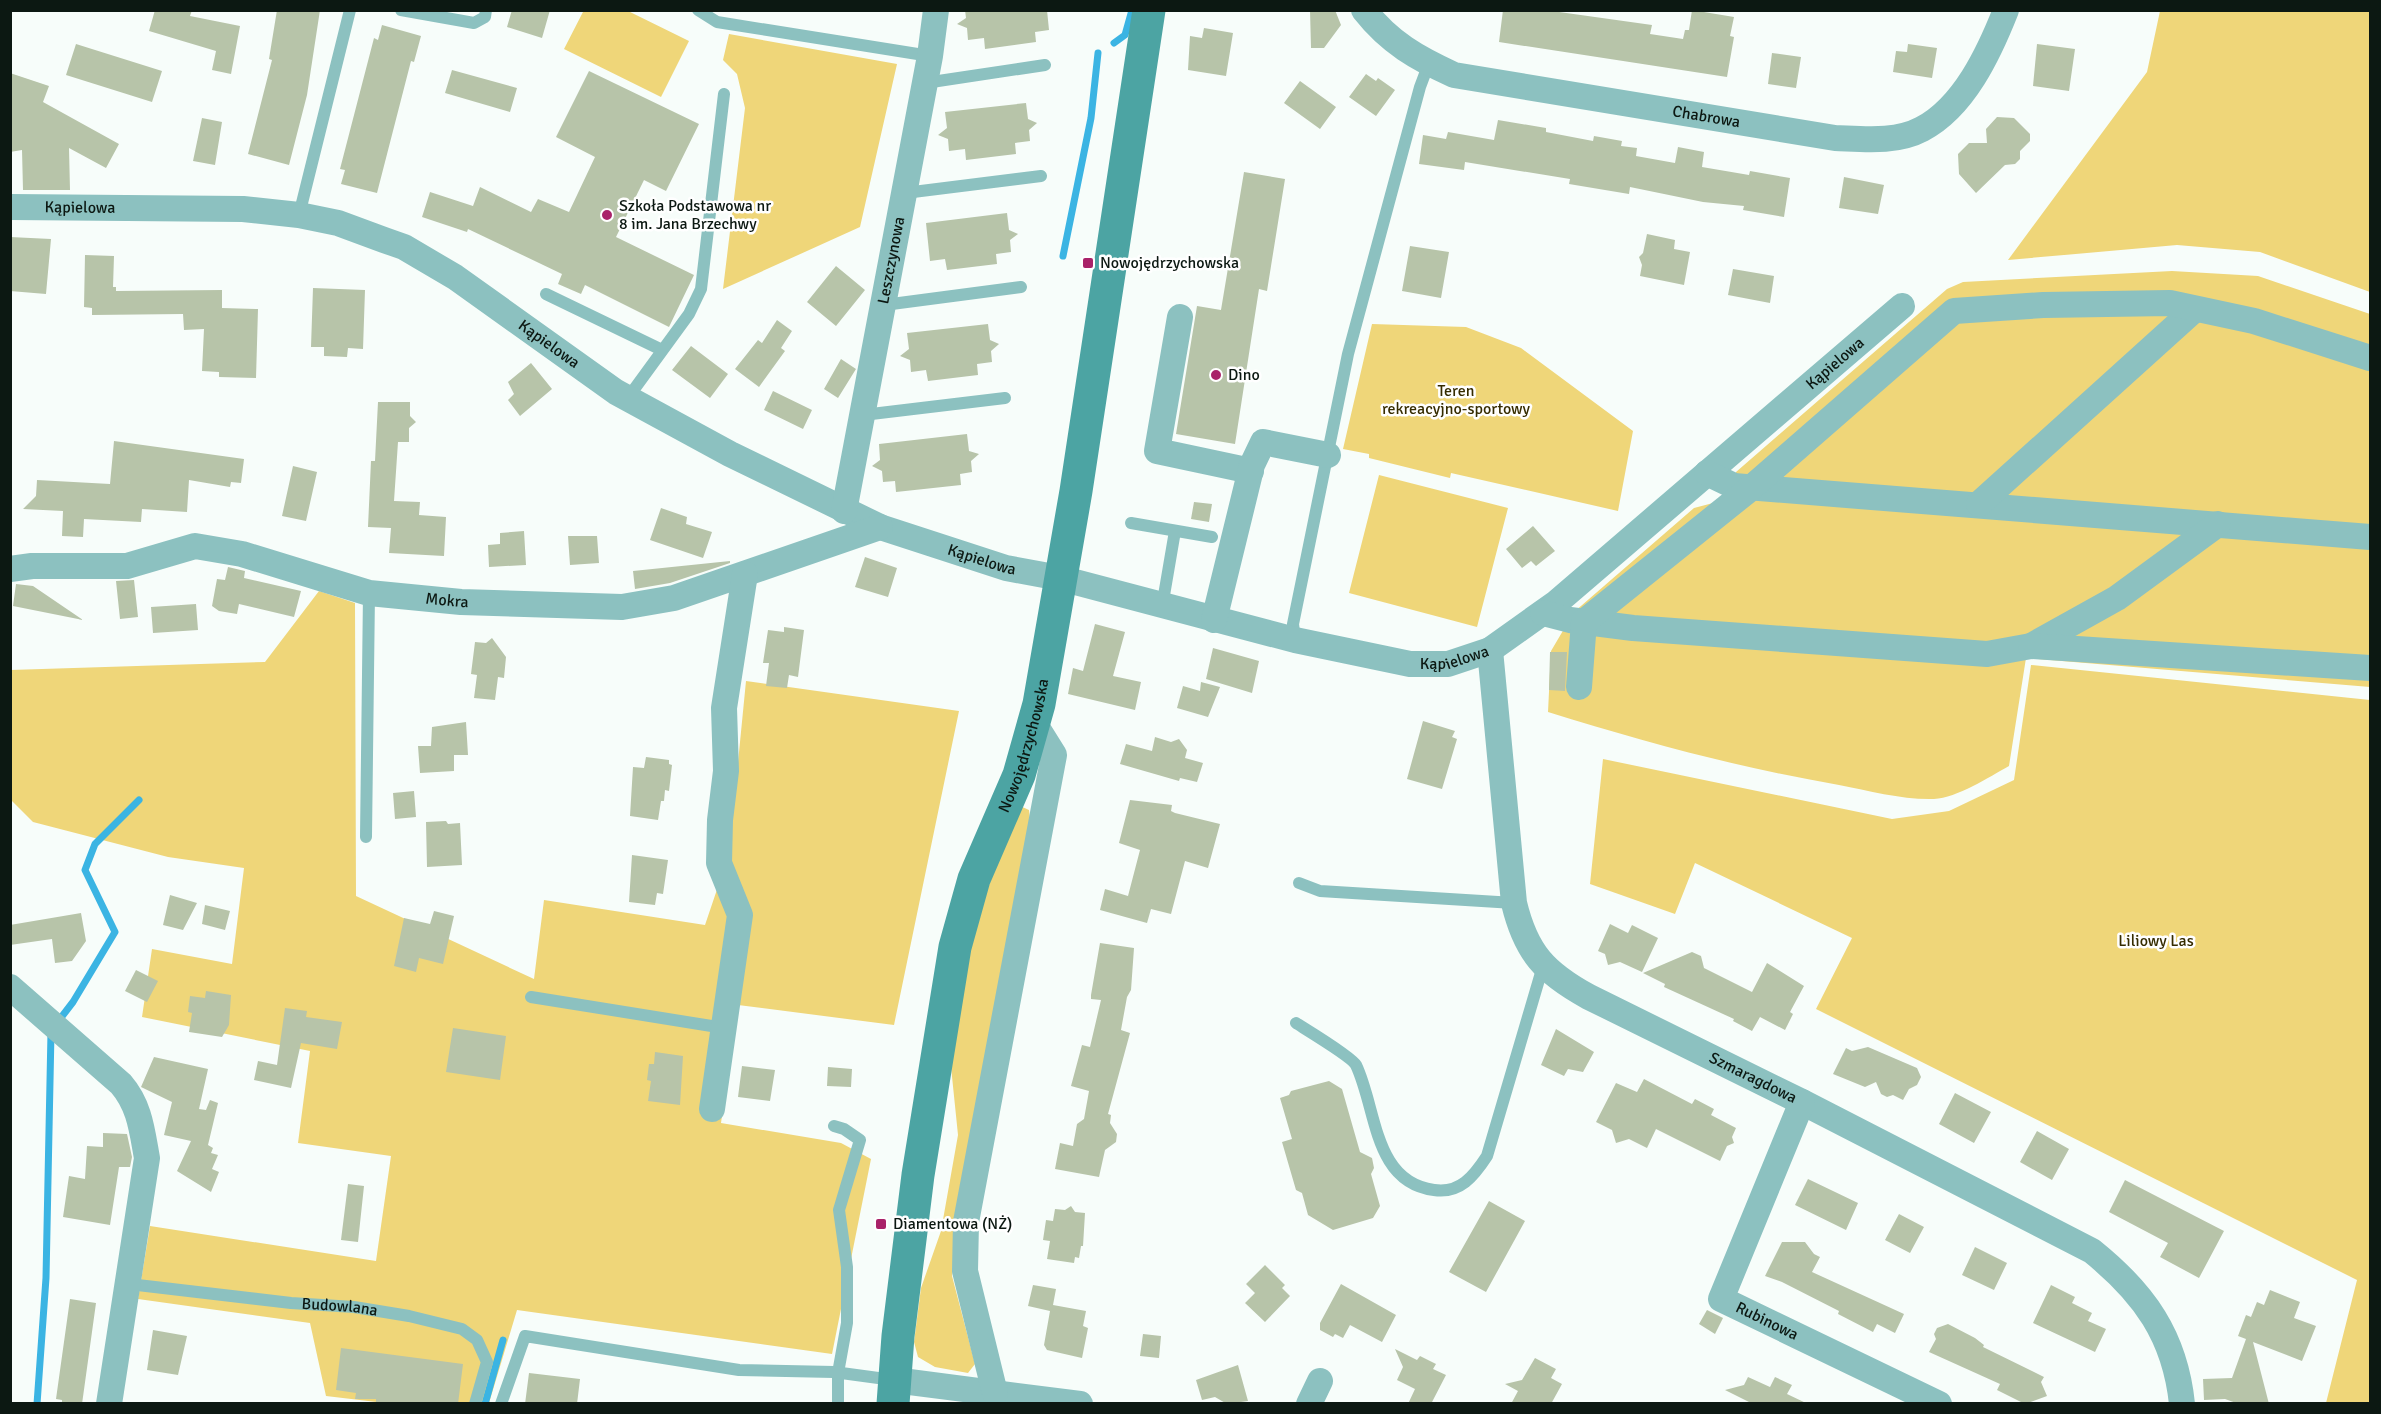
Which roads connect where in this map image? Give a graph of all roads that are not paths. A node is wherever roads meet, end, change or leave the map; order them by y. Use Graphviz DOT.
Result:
graph roads {
  1 [pos="350,10"];
  2 [pos="401,10"];
  3 [pos="486,10"];
  4 [pos="698,10"];
  5 [pos="936,10"];
  6 [pos="1149,10"];
  7 [pos="1364,10"];
  8 [pos="2006,10"];
  9 [pos="930,56"];
  10 [pos="1429,63"];
  11 [pos="1045,65"];
  12 [pos="925,82"];
  13 [pos="724,94"];
  14 [pos="1041,176"];
  15 [pos="905,193"];
  16 [pos="10,207"];
  17 [pos="299,214"];
  18 [pos="1021,287"];
  19 [pos="546,294"];
  20 [pos="884,305"];
  21 [pos="1902,306"];
  22 [pos="2195,309"];
  23 [pos="1180,317"];
  24 [pos="662,350"];
  25 [pos="2370,358"];
  26 [pos="1005,398"];
  27 [pos="627,399"];
  28 [pos="863,415"];
  29 [pos="1328,455"];
  30 [pos="1251,471"];
  31 [pos="1707,474"];
  32 [pos="1751,488"];
  33 [pos="1979,504"];
  34 [pos="844,510"];
  35 [pos="1131,523"];
  36 [pos="2218,524"];
  37 [pos="880,527"];
  38 [pos="1175,531"];
  39 [pos="1212,537"];
  40 [pos="2370,537"];
  41 [pos="10,569"];
  42 [pos="745,574"];
  43 [pos="1060,578"];
  44 [pos="369,593"];
  45 [pos="1162,607"];
  46 [pos="1543,613"];
  47 [pos="1214,620"];
  48 [pos="1584,622"];
  49 [pos="1294,640"];
  50 [pos="2031,646"];
  51 [pos="1490,650"];
  52 [pos="2370,668"];
  53 [pos="1579,687"];
  54 [pos="1034,723"];
  55 [pos="366,837"];
  56 [pos="1299,883"];
  57 [pos="1515,903"];
  58 [pos="1543,966"];
  59 [pos="10,987"];
  60 [pos="531,997"];
  61 [pos="1296,1023"];
  62 [pos="724,1028"];
  63 [pos="1802,1102"];
  64 [pos="711,1109"];
  65 [pos="834,1126"];
  66 [pos="129,1284"];
  67 [pos="838,1373"];
  68 [pos="894,1392"];
  69 [pos="995,1393"];
  70 [pos="109,1404"];
  71 [pos="475,1404"];
  72 [pos="501,1404"];
  73 [pos="838,1404"];
  74 [pos="1080,1404"];
  75 [pos="1939,1404"];
  76 [pos="2182,1404"];
  1 -- 17 [label="lane"];
  2 -- 3 [label="lane"];
  4 -- 9 [label="lane"];
  5 -- 9 [label="street, Leszczynowa"];
  6 -- 43 [label="street, Nowojędrzychowska"];
  7 -- 10 [label="street, Chabrowa"];
  8 -- 10 [label="street, Chabrowa"];
  9 -- 12 [label="street, Leszczynowa"];
  10 -- 29 [label="lane"];
  11 -- 12 [label="lane"];
  12 -- 15 [label="street, Leszczynowa"];
  13 -- 24 [label="lane"];
  14 -- 15 [label="lane"];
  15 -- 20 [label="street, Leszczynowa"];
  16 -- 17 [label="street, Kąpielowa"];
  17 -- 27 [label="street, Kąpielowa"];
  18 -- 20 [label="lane"];
  19 -- 24 [label="lane"];
  20 -- 28 [label="street, Leszczynowa"];
  21 -- 31 [label="street, Kąpielowa"];
  22 -- 25 [label="street"];
  22 -- 32 [label="street"];
  22 -- 33 [label="street"];
  23 -- 30 [label="street"];
  24 -- 27 [label="lane"];
  26 -- 28 [label="lane"];
  27 -- 34 [label="street, Kąpielowa"];
  28 -- 34 [label="street, Leszczynowa"];
  29 -- 30 [label="street"];
  29 -- 49 [label="lane"];
  30 -- 47 [label="street"];
  31 -- 32 [label="street"];
  31 -- 46 [label="street, Kąpielowa"];
  32 -- 33 [label="street"];
  32 -- 48 [label="street"];
  33 -- 36 [label="street"];
  34 -- 37 [label="street, Kąpielowa"];
  35 -- 38 [label="lane"];
  36 -- 40 [label="street"];
  36 -- 50 [label="street"];
  37 -- 42 [label="street, Mokra"];
  37 -- 43 [label="street, Kąpielowa"];
  38 -- 39 [label="lane"];
  38 -- 45 [label="lane"];
  41 -- 44 [label="street, Mokra"];
  42 -- 44 [label="street, Mokra"];
  42 -- 62 [label="street"];
  43 -- 45 [label="street, Kąpielowa"];
  43 -- 54 [label="street, Nowojędrzychowska"];
  44 -- 55 [label="lane"];
  45 -- 47 [label="street, Kąpielowa"];
  46 -- 48 [label="street"];
  46 -- 51 [label="street, Kąpielowa"];
  47 -- 49 [label="street, Kąpielowa"];
  48 -- 50 [label="street"];
  48 -- 53 [label="street"];
  49 -- 51 [label="street, Kąpielowa"];
  50 -- 52 [label="street"];
  51 -- 57 [label="street, Szmaragdowa"];
  54 -- 68 [label="street, Nowojędrzychowska"];
  54 -- 69 [label="street"];
  56 -- 57 [label="lane"];
  57 -- 58 [label="street, Szmaragdowa"];
  58 -- 61 [label="lane"];
  58 -- 63 [label="street, Szmaragdowa"];
  59 -- 66 [label="street"];
  60 -- 62 [label="lane"];
  62 -- 64 [label="street"];
  63 -- 75 [label="street, Rubinowa"];
  63 -- 76 [label="street, Szmaragdowa"];
  65 -- 67 [label="lane"];
  66 -- 70 [label="street"];
  66 -- 71 [label="lane, Budowlana"];
  67 -- 68 [label="lane"];
  67 -- 72 [label="lane"];
  67 -- 73 [label="lane"];
  68 -- 69 [label="street"];
  69 -- 74 [label="street"];
}
